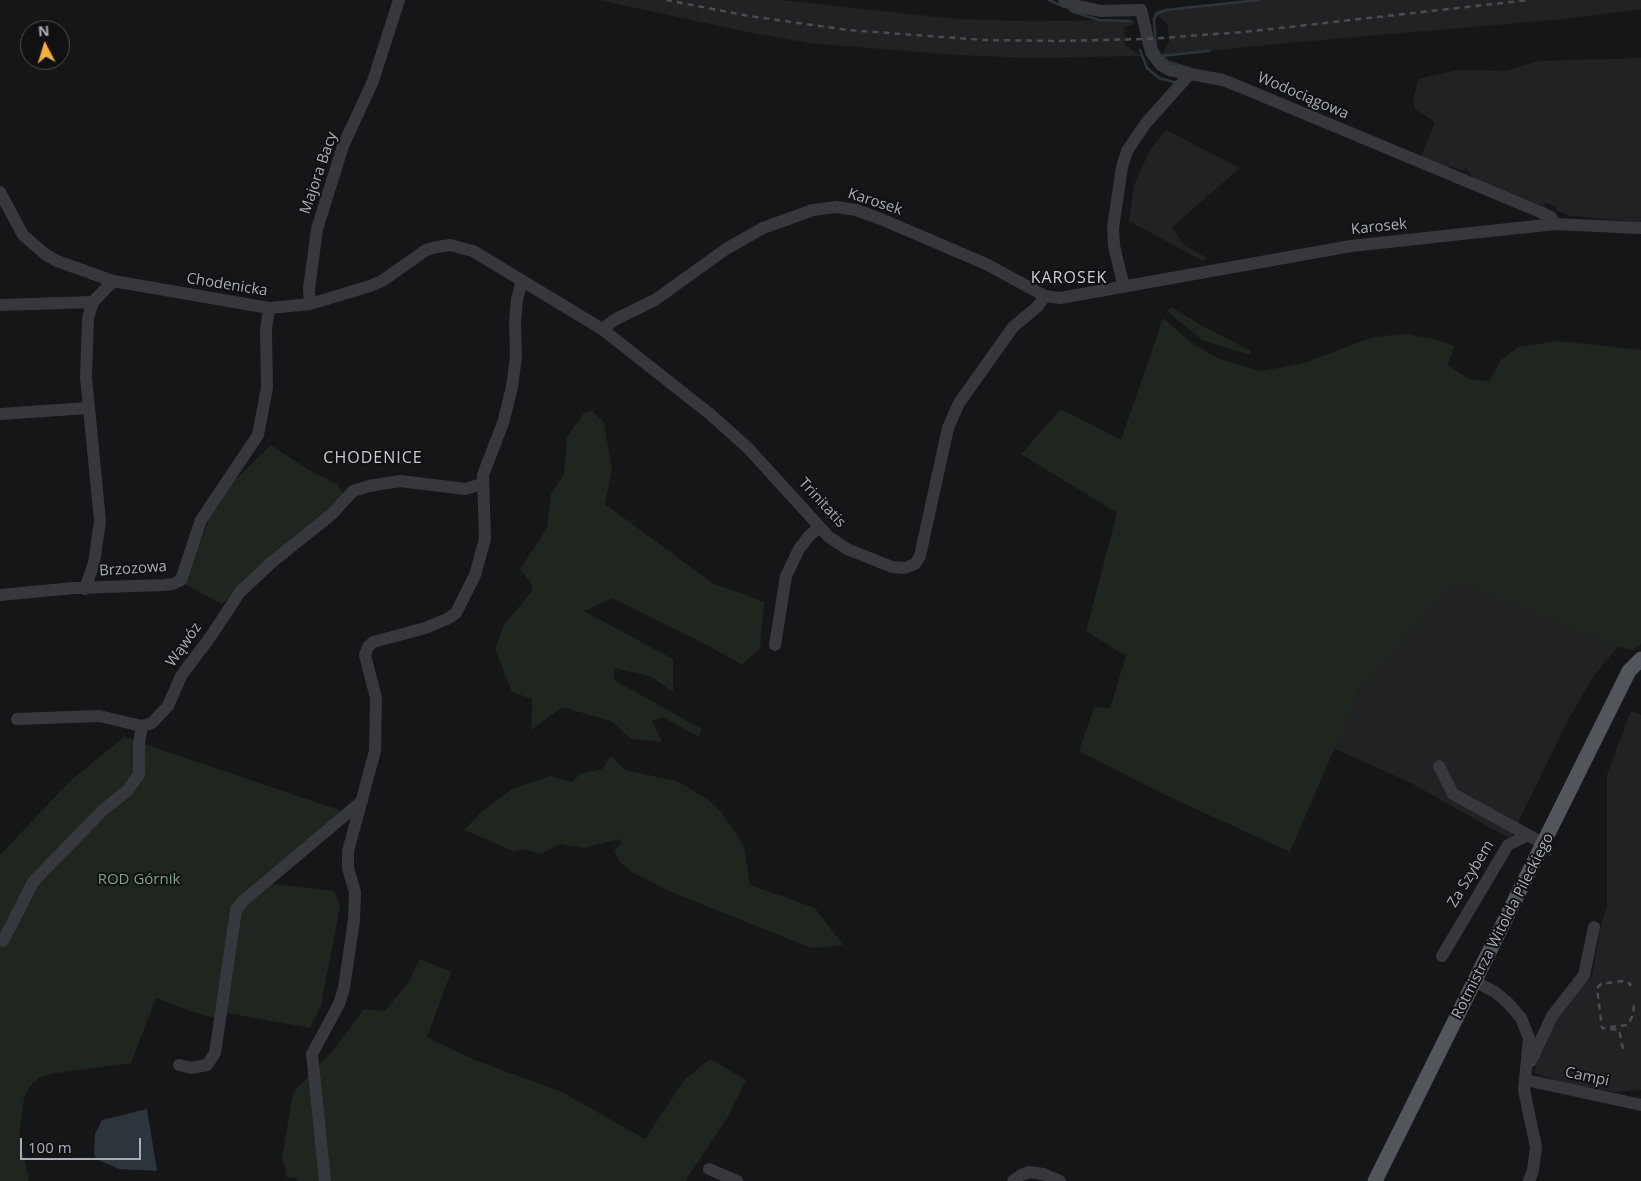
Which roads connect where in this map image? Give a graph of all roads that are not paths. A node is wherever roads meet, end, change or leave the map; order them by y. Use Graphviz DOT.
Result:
graph roads {
  1 [pos="399,0"];
  2 [pos="1064,0"];
  3 [pos="1140,5"];
  4 [pos="1188,75"];
  5 [pos="0,192"];
  6 [pos="1556,224"];
  7 [pos="1641,228"];
  8 [pos="113,281"];
  9 [pos="522,281"];
  10 [pos="1124,287"];
  11 [pos="1045,296"];
  12 [pos="93,302"];
  13 [pos="310,304"];
  14 [pos="0,306"];
  15 [pos="269,308"];
  16 [pos="602,329"];
  17 [pos="88,408"];
  18 [pos="0,414"];
  19 [pos="482,484"];
  20 [pos="819,527"];
  21 [pos="85,589"];
  22 [pos="0,595"];
  23 [pos="775,645"];
  24 [pos="1641,659"];
  25 [pos="17,719"];
  26 [pos="142,726"];
  27 [pos="1439,766"];
  28 [pos="362,801"];
  29 [pos="1528,835"];
  30 [pos="1544,844"];
  31 [pos="1594,927"];
  32 [pos="3,941"];
  33 [pos="1442,956"];
  34 [pos="1474,982"];
  35 [pos="179,1065"];
  36 [pos="1526,1078"];
  37 [pos="1641,1105"];
  38 [pos="710,1169"];
  39 [pos="325,1181"];
  40 [pos="737,1181"];
  41 [pos="1013,1181"];
  42 [pos="1060,1181"];
  43 [pos="1375,1181"];
  44 [pos="1529,1181"];
  1 -- 13 [label="street, Majora Bacy"];
  2 -- 3 [label="street, Wodociągowa"];
  3 -- 4 [label="street, Wodociągowa"];
  4 -- 6 [label="street, Wodociągowa"];
  4 -- 10 [label="street"];
  5 -- 8 [label="street, Chodenicka"];
  6 -- 7 [label="street, Karosek"];
  6 -- 10 [label="street, Karosek"];
  8 -- 12 [label="street"];
  8 -- 15 [label="street, Chodenicka"];
  9 -- 13 [label="street, Chodenicka"];
  9 -- 16 [label="street, Chodenicka"];
  9 -- 19 [label="street"];
  10 -- 11 [label="street, Karosek"];
  11 -- 16 [label="street, Karosek"];
  11 -- 20 [label="street, Trinitatis"];
  12 -- 14 [label="street"];
  12 -- 17 [label="street, Brzozowa"];
  13 -- 15 [label="street, Chodenicka"];
  15 -- 21 [label="street, Brzozowa"];
  16 -- 20 [label="street, Trinitatis"];
  17 -- 18 [label="street"];
  17 -- 21 [label="street, Brzozowa"];
  19 -- 26 [label="street, Wąwóz"];
  19 -- 28 [label="street"];
  20 -- 23 [label="street"];
  21 -- 22 [label="street"];
  24 -- 30 [label="main road, Rotmistrza Witolda Pileckiego"];
  25 -- 26 [label="street"];
  26 -- 32 [label="street"];
  27 -- 29 [label="street"];
  28 -- 35 [label="street"];
  28 -- 39 [label="street"];
  29 -- 30 [label="street"];
  29 -- 33 [label="street, Za Szybem"];
  30 -- 34 [label="main road, Rotmistrza Witolda Pileckiego"];
  31 -- 36 [label="street"];
  34 -- 36 [label="street"];
  34 -- 43 [label="main road, Rotmistrza Witolda Pileckiego"];
  36 -- 37 [label="street, Campi"];
  36 -- 44 [label="street"];
  38 -- 40 [label="street"];
  41 -- 42 [label="street"];
}
